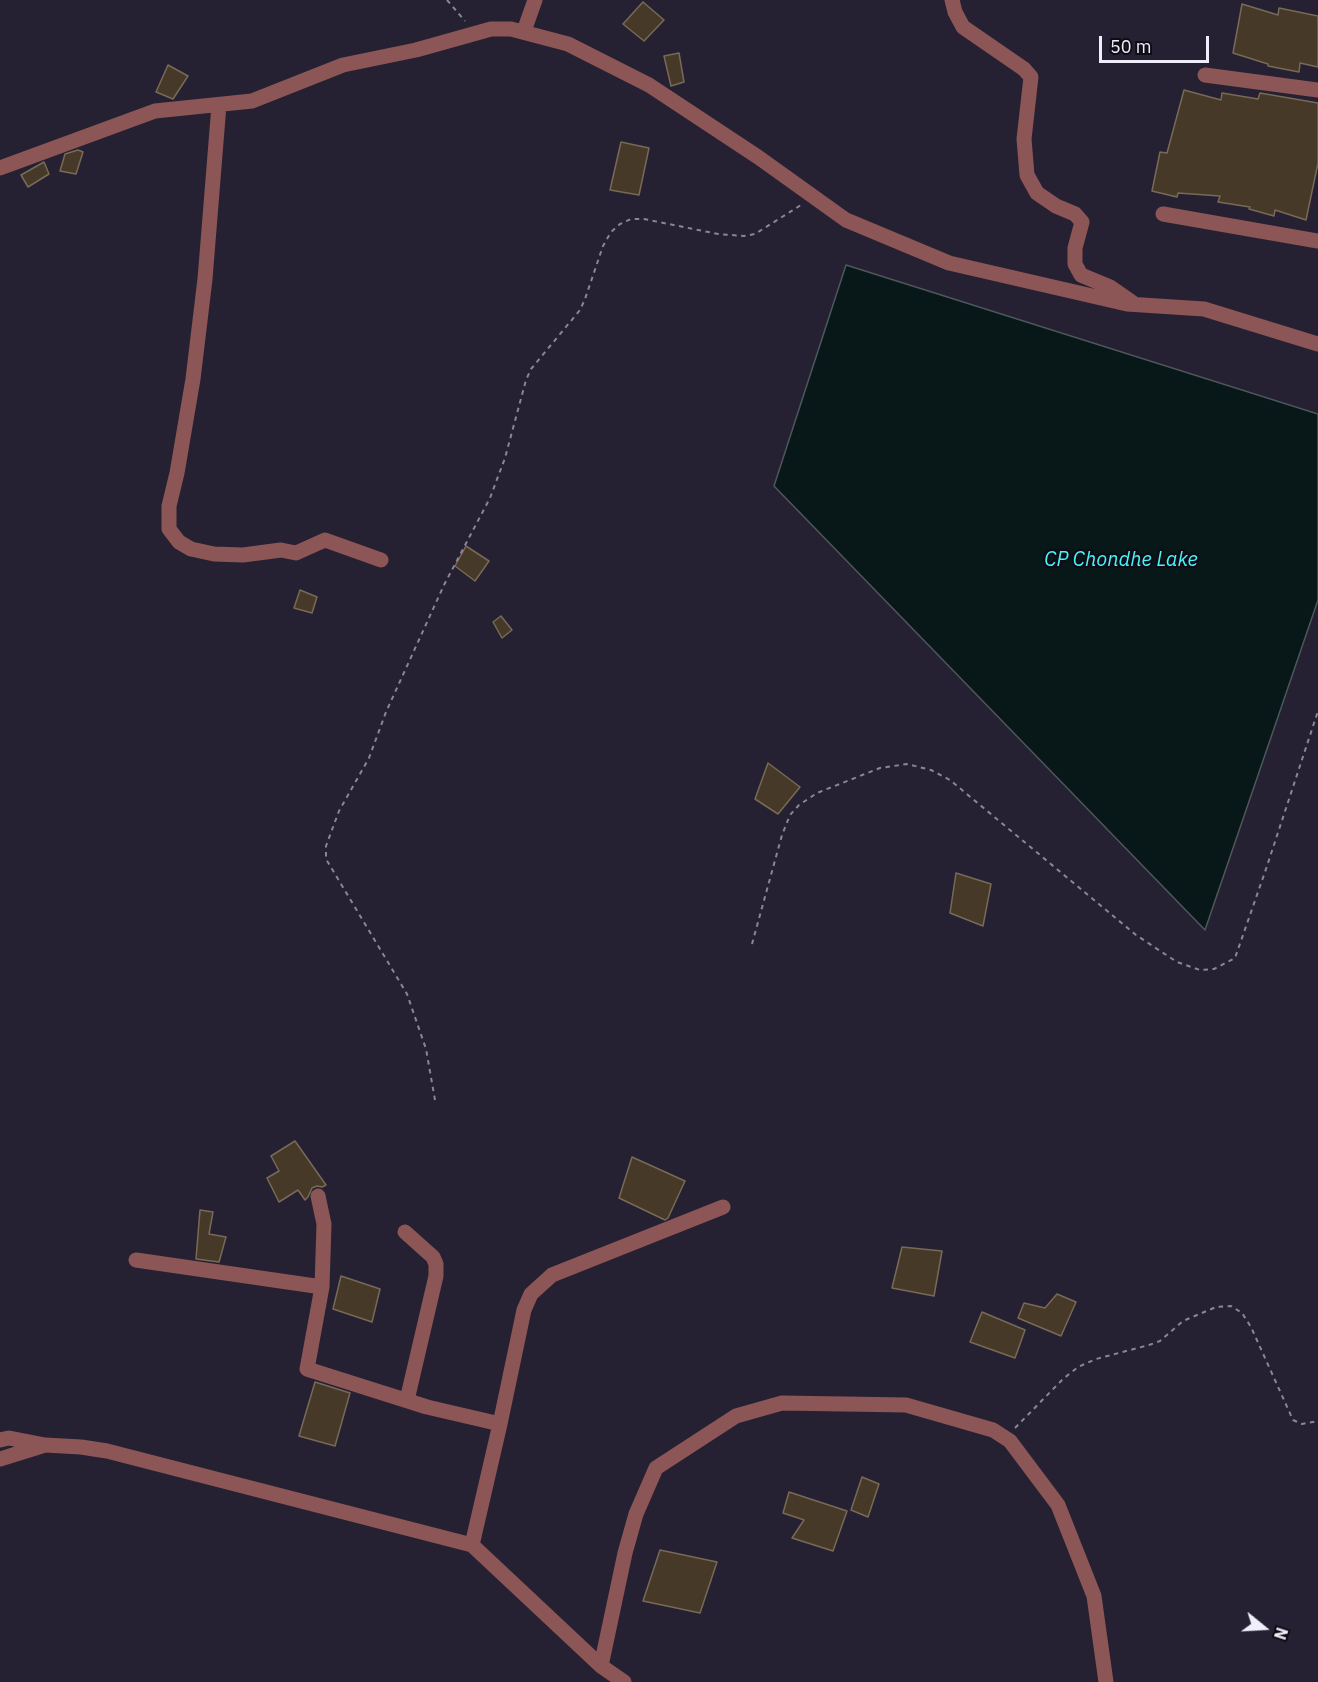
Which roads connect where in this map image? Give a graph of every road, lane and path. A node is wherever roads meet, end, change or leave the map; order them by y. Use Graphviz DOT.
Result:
graph roads {
  1 [pos="447,0"];
  2 [pos="535,0"];
  3 [pos="952,0"];
  4 [pos="524,31"];
  5 [pos="475,32"];
  6 [pos="1205,75"];
  7 [pos="1318,90"];
  8 [pos="219,105"];
  9 [pos="0,168"];
  10 [pos="813,197"];
  11 [pos="1162,214"];
  12 [pos="1318,241"];
  13 [pos="1134,304"];
  14 [pos="1318,344"];
  15 [pos="381,560"];
  16 [pos="1318,711"];
  17 [pos="752,944"];
  18 [pos="435,1100"];
  19 [pos="318,1196"];
  20 [pos="723,1207"];
  21 [pos="405,1232"];
  22 [pos="136,1260"];
  23 [pos="322,1287"];
  24 [pos="407,1400"];
  25 [pos="1318,1421"];
  26 [pos="500,1424"];
  27 [pos="0,1440"];
  28 [pos="1010,1442"];
  29 [pos="45,1445"];
  30 [pos="0,1459"];
  31 [pos="472,1545"];
  32 [pos="601,1666"];
  33 [pos="624,1682"];
  34 [pos="1106,1682"];
  1 -- 5 [label="path"];
  2 -- 4 [label="street"];
  3 -- 13 [label="street"];
  4 -- 5 [label="street"];
  4 -- 10 [label="street"];
  5 -- 8 [label="street"];
  6 -- 7 [label="street"];
  8 -- 9 [label="street"];
  8 -- 15 [label="street"];
  10 -- 13 [label="street"];
  10 -- 18 [label="path"];
  11 -- 12 [label="street"];
  13 -- 14 [label="street"];
  16 -- 17 [label="path"];
  19 -- 23 [label="street"];
  20 -- 26 [label="street"];
  21 -- 24 [label="street"];
  22 -- 23 [label="street"];
  23 -- 24 [label="street"];
  24 -- 26 [label="street"];
  25 -- 28 [label="path"];
  26 -- 31 [label="street"];
  27 -- 29 [label="street"];
  28 -- 32 [label="street"];
  28 -- 34 [label="street"];
  29 -- 30 [label="street"];
  29 -- 31 [label="street"];
  31 -- 32 [label="street"];
  32 -- 33 [label="street"];
}
